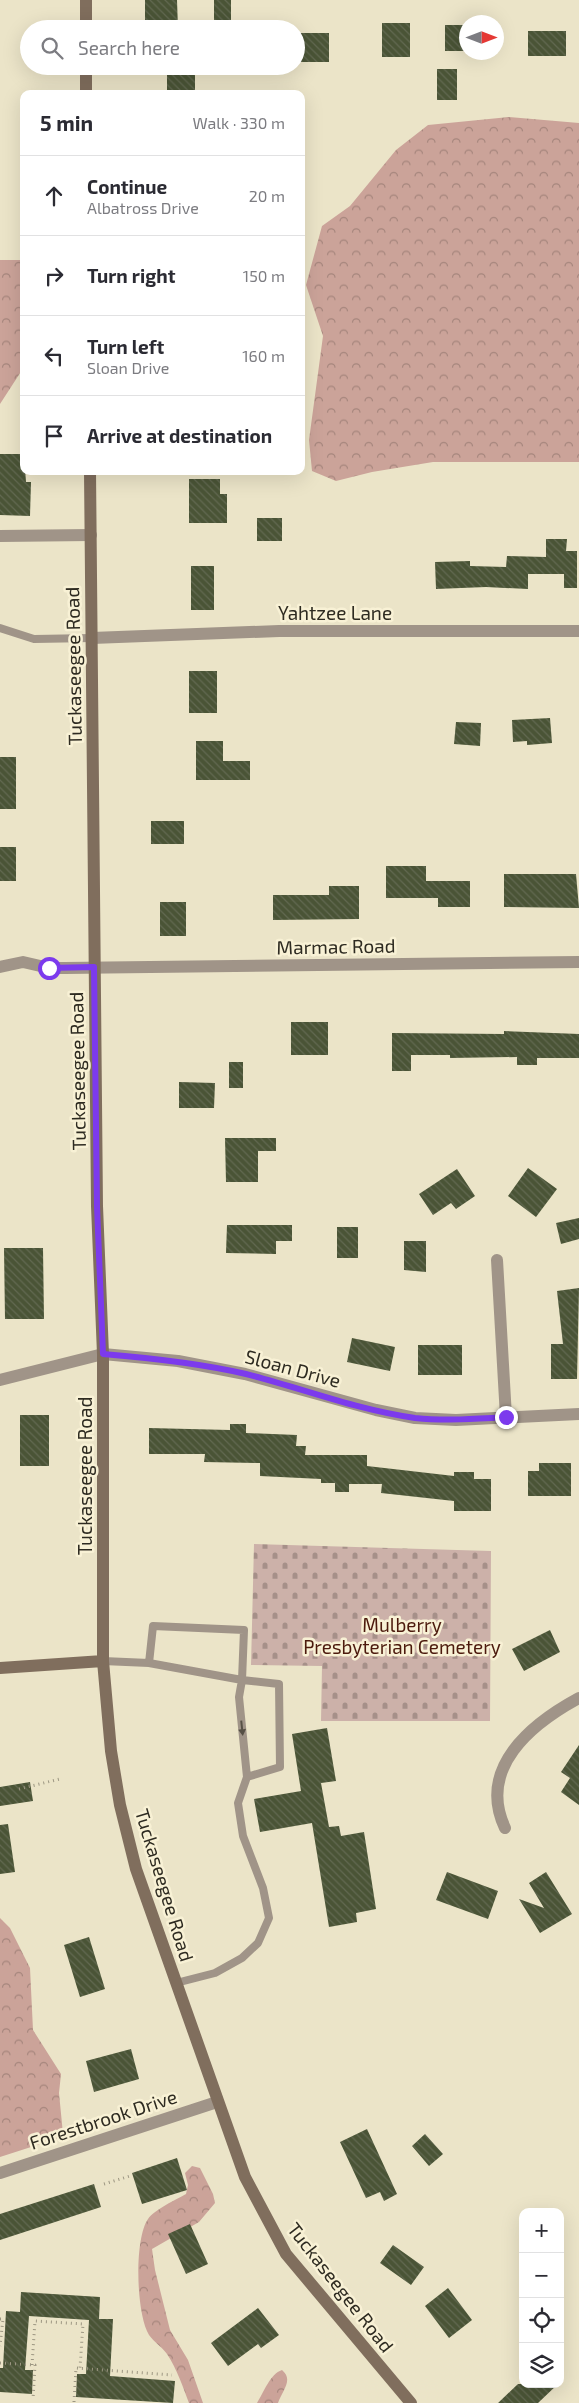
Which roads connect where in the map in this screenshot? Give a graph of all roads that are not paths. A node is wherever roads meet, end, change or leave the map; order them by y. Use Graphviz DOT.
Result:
graph roads {
  1 [pos="86,0"];
  2 [pos="86,20"];
  3 [pos="86,75"];
  4 [pos="86,90"];
  5 [pos="90,475"];
  6 [pos="91,535"];
  7 [pos="0,536"];
  8 [pos="0,628"];
  9 [pos="579,631"];
  10 [pos="92,638"];
  11 [pos="579,962"];
  12 [pos="0,967"];
  13 [pos="94,967"];
  14 [pos="497,1260"];
  15 [pos="103,1354"];
  16 [pos="0,1380"];
  17 [pos="579,1414"];
  18 [pos="506,1417"];
  19 [pos="103,1661"];
  20 [pos="150,1663"];
  21 [pos="0,1668"];
  22 [pos="242,1680"];
  23 [pos="579,1698"];
  24 [pos="247,1777"];
  25 [pos="505,1828"];
  26 [pos="176,1983"];
  27 [pos="217,2102"];
  28 [pos="0,2172"];
  29 [pos="411,2403"];
  1 -- 2 [label="street"];
  3 -- 4 [label="street"];
  5 -- 6 [label="street, Tuckaseegee Road"];
  6 -- 7 [label="street"];
  6 -- 10 [label="street, Tuckaseegee Road"];
  8 -- 10 [label="lane"];
  9 -- 10 [label="street, Yahtzee Lane"];
  10 -- 13 [label="street, Tuckaseegee Road"];
  11 -- 13 [label="street, Marmac Road"];
  12 -- 13 [label="street, Marmac Road"];
  13 -- 15 [label="street, Tuckaseegee Road"];
  14 -- 18 [label="street"];
  15 -- 16 [label="street, Sloan Drive"];
  15 -- 18 [label="street, Sloan Drive"];
  15 -- 19 [label="street, Tuckaseegee Road"];
  17 -- 18 [label="street, Sloan Drive"];
  19 -- 20 [label="lane"];
  19 -- 21 [label="street"];
  19 -- 26 [label="street, Tuckaseegee Road"];
  20 -- 22 [label="lane"];
  20 -- 22 [label="lane"];
  22 -- 24 [label="lane, one-way"];
  22 -- 24 [label="lane"];
  23 -- 25 [label="street"];
  24 -- 26 [label="lane"];
  26 -- 27 [label="street, Tuckaseegee Road"];
  27 -- 28 [label="street, Forestbrook Drive"];
  27 -- 29 [label="street, Tuckaseegee Road"];
}
